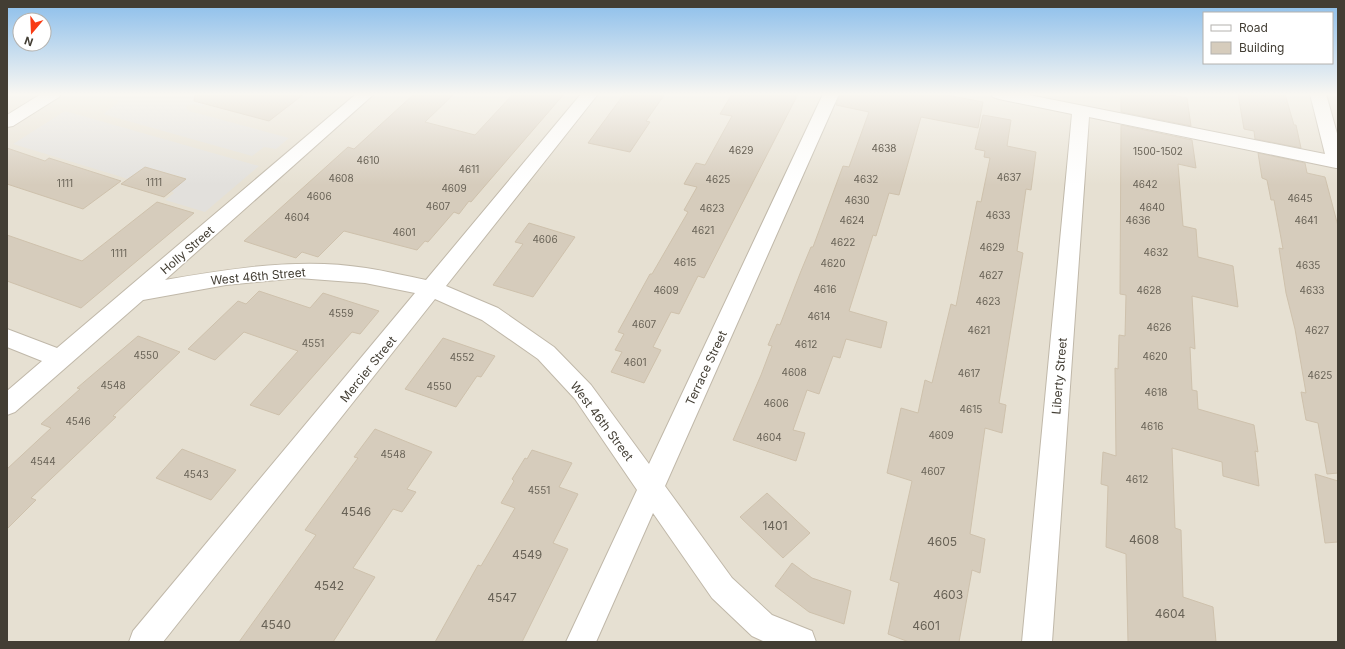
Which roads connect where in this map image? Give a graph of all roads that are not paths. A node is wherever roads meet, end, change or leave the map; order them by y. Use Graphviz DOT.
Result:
graph roads {
  1 [pos="331,124"];
  2 [pos="566,124"];
  3 [pos="817,124"];
  4 [pos="1071,124"];
  5 [pos="1165,124"];
  6 [pos="1326,124"];
  7 [pos="1337,162"];
  8 [pos="432,290"];
  9 [pos="136,293"];
  10 [pos="7,338"];
  11 [pos="60,359"];
  12 [pos="7,405"];
  13 [pos="651,489"];
  14 [pos="144,642"];
  15 [pos="581,642"];
  16 [pos="801,642"];
  17 [pos="1037,642"];
  1 -- 9 [label="street, Holly Street"];
  2 -- 8 [label="street, Mercier Street"];
  3 -- 13 [label="street, Terrace Street"];
  4 -- 17 [label="street, Liberty Street"];
  5 -- 7 [label="street"];
  6 -- 7 [label="street"];
  8 -- 9 [label="street, West 46th Street"];
  8 -- 13 [label="street, West 46th Street"];
  8 -- 14 [label="street, Mercier Street"];
  9 -- 11 [label="street, Holly Street"];
  10 -- 11 [label="street"];
  11 -- 12 [label="street, Holly Street"];
  13 -- 15 [label="street, Terrace Street"];
  13 -- 16 [label="street, West 46th Street"];
}
